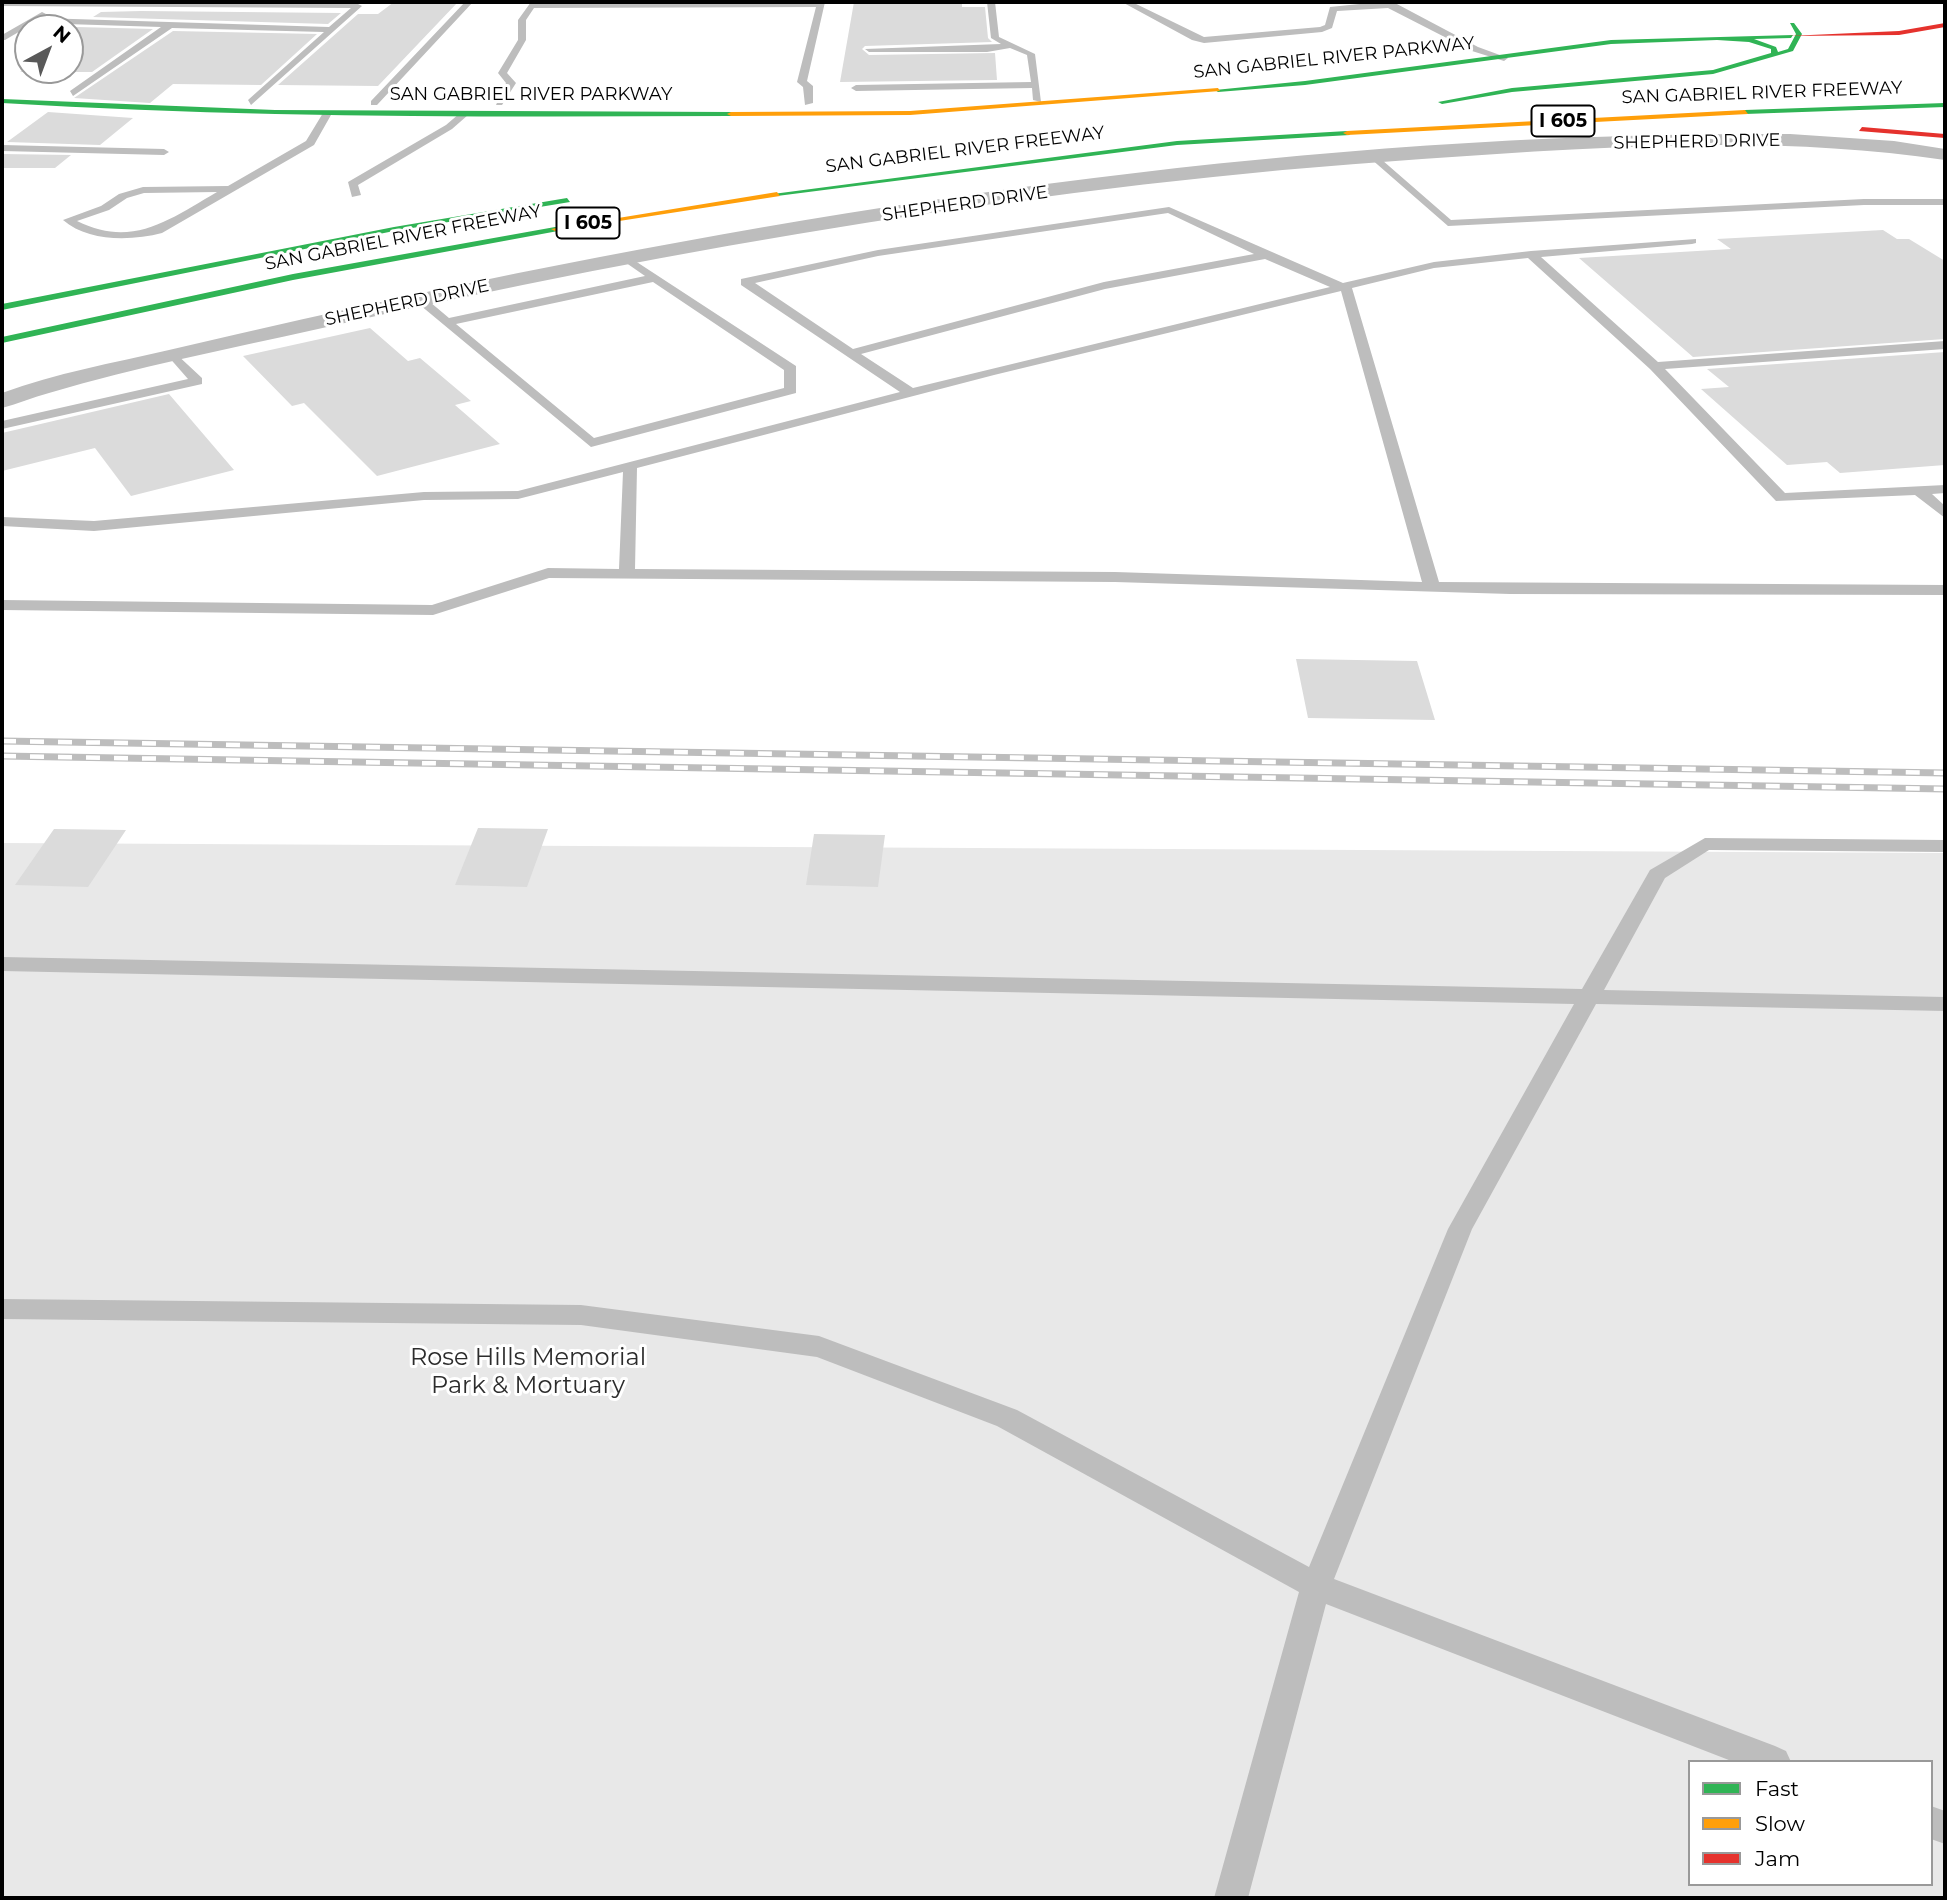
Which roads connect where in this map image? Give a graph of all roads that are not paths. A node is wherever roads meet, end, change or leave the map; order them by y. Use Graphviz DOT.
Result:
graph roads {
  1 [pos="469,2"];
  2 [pos="991,2"];
  3 [pos="1126,2"];
  4 [pos="821,3"];
  5 [pos="2,4"];
  6 [pos="60,4"];
  7 [pos="533,4"];
  8 [pos="1387,4"];
  9 [pos="43,14"];
  10 [pos="84,21"];
  11 [pos="1945,23"];
  12 [pos="170,25"];
  13 [pos="1795,29"];
  14 [pos="332,30"];
  15 [pos="1899,33"];
  16 [pos="1945,35"];
  17 [pos="1707,38"];
  18 [pos="1611,42"];
  19 [pos="1011,45"];
  20 [pos="869,49"];
  21 [pos="1775,55"];
  22 [pos="1504,58"];
  23 [pos="2,88"];
  24 [pos="856,88"];
  25 [pos="73,93"];
  26 [pos="1037,93"];
  27 [pos="1669,93"];
  28 [pos="1945,98"];
  29 [pos="2,102"];
  30 [pos="251,102"];
  31 [pos="1060,102"];
  32 [pos="374,103"];
  33 [pos="499,103"];
  34 [pos="808,103"];
  35 [pos="1945,105"];
  36 [pos="1522,106"];
  37 [pos="327,115"];
  38 [pos="463,115"];
  39 [pos="1945,136"];
  40 [pos="1181,143"];
  41 [pos="2,148"];
  42 [pos="164,152"];
  43 [pos="1945,155"];
  44 [pos="1374,156"];
  45 [pos="226,189"];
  46 [pos="356,195"];
  47 [pos="585,197"];
  48 [pos="1945,202"];
  49 [pos="1692,241"];
  50 [pos="1531,254"];
  51 [pos="1266,255"];
  52 [pos="626,258"];
  53 [pos="654,278"];
  54 [pos="497,284"];
  55 [pos="1346,289"];
  56 [pos="420,300"];
  57 [pos="523,306"];
  58 [pos="2,307"];
  59 [pos="2,317"];
  60 [pos="448,322"];
  61 [pos="2,324"];
  62 [pos="2,340"];
  63 [pos="1945,345"];
  64 [pos="851,352"];
  65 [pos="173,355"];
  66 [pos="1655,366"];
  67 [pos="912,394"];
  68 [pos="2,401"];
  69 [pos="2,425"];
  70 [pos="630,467"];
  71 [pos="1945,489"];
  72 [pos="1918,490"];
  73 [pos="1945,513"];
  74 [pos="2,521"];
  75 [pos="627,573"];
  76 [pos="1432,587"];
  77 [pos="1945,590"];
  78 [pos="2,605"];
  79 [pos="1945,846"];
  80 [pos="2,964"];
  81 [pos="1589,998"];
  82 [pos="1945,1004"];
  83 [pos="2,1309"];
  84 [pos="1316,1586"];
  85 [pos="1770,1760"];
  86 [pos="1231,1898"];
  1 -- 32 [label="lane"];
  2 -- 19 [label="lane"];
  3 -- 8 [label="lane"];
  4 -- 7 [label="lane"];
  4 -- 34 [label="lane"];
  5 -- 6 [label="lane"];
  6 -- 9 [label="lane"];
  6 -- 14 [label="lane"];
  7 -- 33 [label="lane"];
  8 -- 22 [label="lane"];
  10 -- 12 [label="lane"];
  11 -- 13 [label="main road, SAN GABRIEL RIVER PARKWAY"];
  11 -- 15 [label="main road, SAN GABRIEL RIVER PARKWAY"];
  12 -- 14 [label="lane"];
  12 -- 25 [label="lane"];
  13 -- 15 [label="main road, SAN GABRIEL RIVER PARKWAY"];
  13 -- 17 [label="main road, SAN GABRIEL RIVER PARKWAY"];
  13 -- 18 [label="main road, SAN GABRIEL RIVER PARKWAY"];
  13 -- 21 [label="main road"];
  14 -- 30 [label="lane"];
  15 -- 16 [label="main road"];
  17 -- 18 [label="main road, SAN GABRIEL RIVER PARKWAY"];
  17 -- 21 [label="main road"];
  18 -- 22 [label="main road, SAN GABRIEL RIVER PARKWAY"];
  19 -- 20 [label="lane"];
  19 -- 26 [label="lane"];
  21 -- 27 [label="main road, SAN GABRIEL RIVER FREEWAY / I 605"];
  22 -- 31 [label="main road, SAN GABRIEL RIVER PARKWAY"];
  23 -- 25 [label="main road, SAN GABRIEL RIVER PARKWAY"];
  24 -- 26 [label="lane"];
  25 -- 30 [label="main road, SAN GABRIEL RIVER PARKWAY"];
  26 -- 31 [label="main road, SAN GABRIEL RIVER PARKWAY"];
  26 -- 34 [label="main road, SAN GABRIEL RIVER PARKWAY"];
  28 -- 61 [label="main road"];
  29 -- 37 [label="main road, SAN GABRIEL RIVER PARKWAY"];
  30 -- 32 [label="main road, SAN GABRIEL RIVER PARKWAY"];
  31 -- 38 [label="main road, SAN GABRIEL RIVER PARKWAY"];
  32 -- 33 [label="main road, SAN GABRIEL RIVER PARKWAY"];
  33 -- 34 [label="main road, SAN GABRIEL RIVER PARKWAY"];
  35 -- 40 [label="main road, SAN GABRIEL RIVER FREEWAY / I 605"];
  36 -- 59 [label="main road"];
  37 -- 38 [label="main road, SAN GABRIEL RIVER PARKWAY"];
  37 -- 45 [label="lane"];
  38 -- 46 [label="lane"];
  39 -- 40 [label="main road"];
  40 -- 62 [label="main road, SAN GABRIEL RIVER FREEWAY / I 605"];
  41 -- 42 [label="lane"];
  43 -- 44 [label="street, SHEPHERD DRIVE"];
  44 -- 48 [label="lane"];
  44 -- 52 [label="street, SHEPHERD DRIVE"];
  45 -- 45 [label="lane"];
  47 -- 58 [label="main road, SAN GABRIEL RIVER FREEWAY / I 605"];
  49 -- 50 [label="lane"];
  50 -- 55 [label="lane"];
  50 -- 66 [label="lane"];
  51 -- 55 [label="lane"];
  51 -- 64 [label="lane"];
  51 -- 64 [label="lane"];
  52 -- 53 [label="lane"];
  52 -- 54 [label="street, SHEPHERD DRIVE"];
  53 -- 57 [label="lane"];
  53 -- 60 [label="lane"];
  54 -- 56 [label="street, SHEPHERD DRIVE"];
  54 -- 57 [label="lane"];
  55 -- 67 [label="lane"];
  55 -- 76 [label="lane"];
  56 -- 60 [label="lane"];
  56 -- 65 [label="street, SHEPHERD DRIVE"];
  57 -- 60 [label="lane"];
  63 -- 66 [label="lane"];
  64 -- 67 [label="lane"];
  65 -- 68 [label="street, SHEPHERD DRIVE"];
  65 -- 69 [label="lane"];
  66 -- 72 [label="lane"];
  67 -- 70 [label="lane"];
  70 -- 74 [label="lane"];
  70 -- 75 [label="lane"];
  71 -- 72 [label="lane"];
  72 -- 73 [label="lane"];
  75 -- 76 [label="lane"];
  75 -- 78 [label="lane"];
  76 -- 77 [label="lane"];
  79 -- 81 [label="lane"];
  80 -- 81 [label="lane"];
  81 -- 82 [label="lane"];
  81 -- 84 [label="lane"];
  83 -- 84 [label="lane"];
  84 -- 85 [label="lane"];
  84 -- 86 [label="lane"];
}
